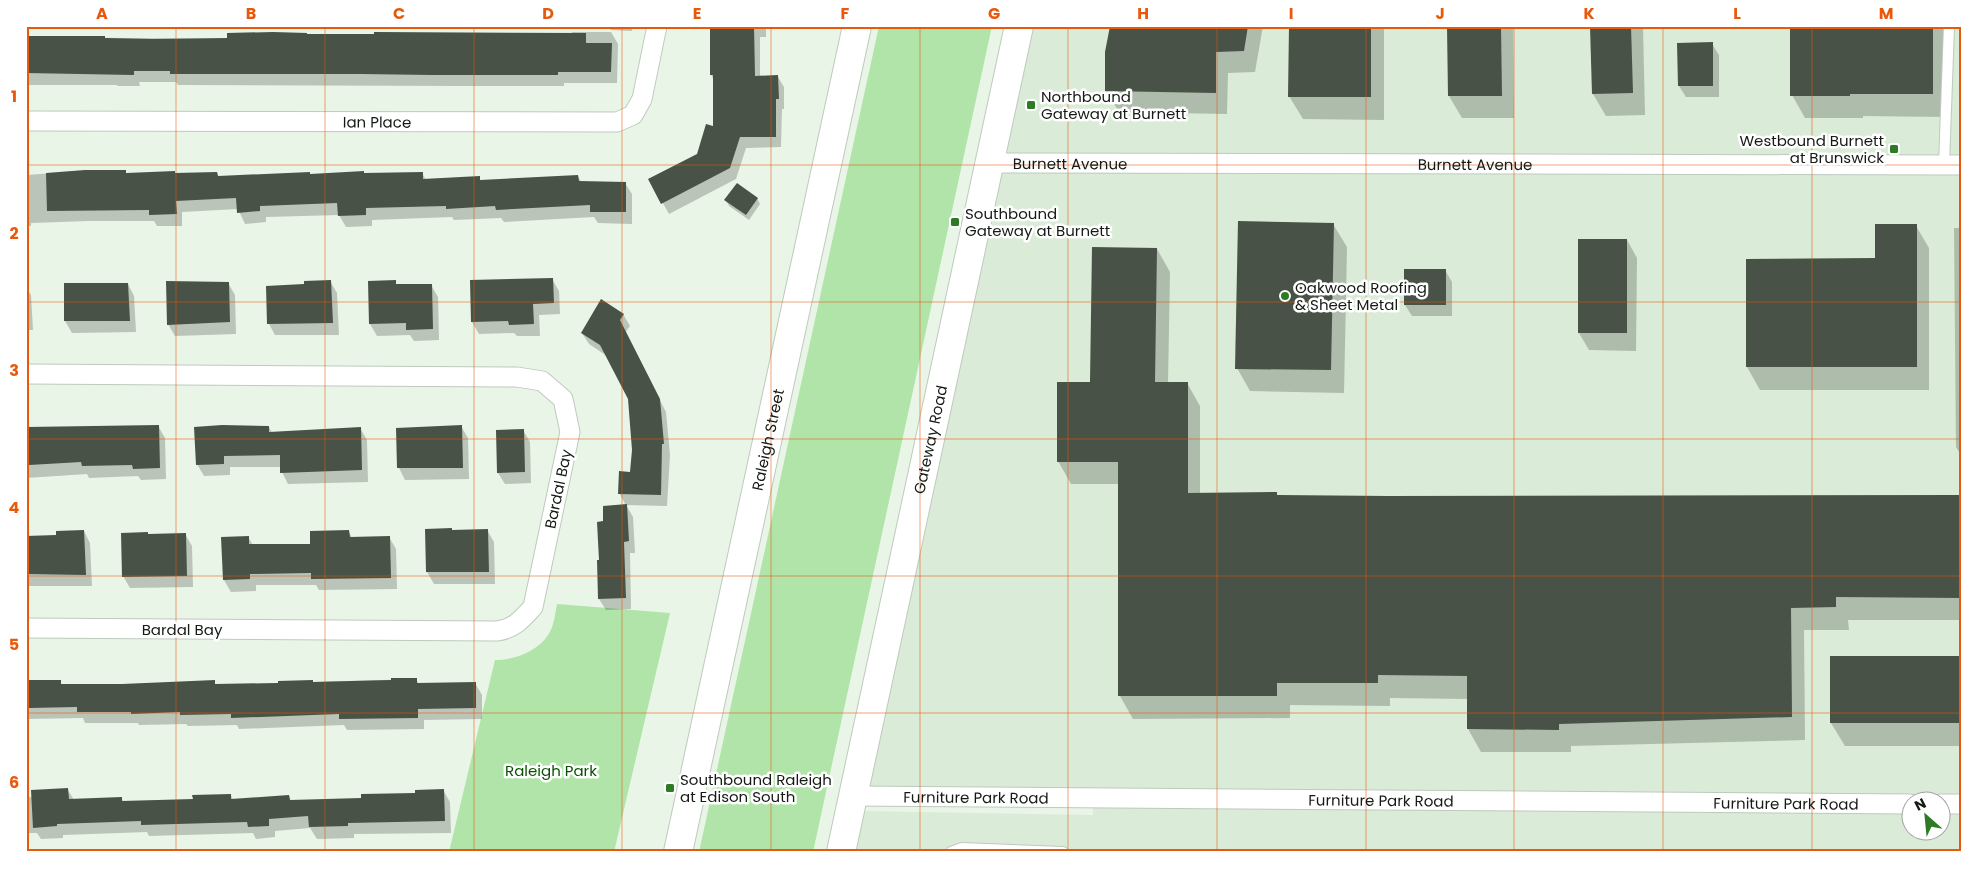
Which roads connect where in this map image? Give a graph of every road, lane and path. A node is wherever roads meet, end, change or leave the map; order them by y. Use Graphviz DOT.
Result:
graph roads {
  1 [pos="657,26"];
  2 [pos="857,26"];
  3 [pos="1019,26"];
  4 [pos="1949,26"];
  5 [pos="26,121"];
  6 [pos="989,163"];
  7 [pos="1953,165"];
  8 [pos="26,374"];
  9 [pos="26,628"];
  10 [pos="852,796"];
  11 [pos="1900,804"];
  12 [pos="678,852"];
  13 [pos="841,852"];
  14 [pos="951,852"];
  15 [pos="1063,852"];
  1 -- 5 [label="street, Ian Place"];
  2 -- 12 [label="main road, Raleigh Street"];
  3 -- 6 [label="main road, Gateway Road"];
  4 -- 7 [label="lane"];
  6 -- 7 [label="street, Burnett Avenue"];
  6 -- 10 [label="main road, Gateway Road"];
  8 -- 9 [label="street, Bardal Bay"];
  10 -- 11 [label="street, Furniture Park Road"];
  10 -- 13 [label="main road, Gateway Road"];
  14 -- 15 [label="lane"];
}
